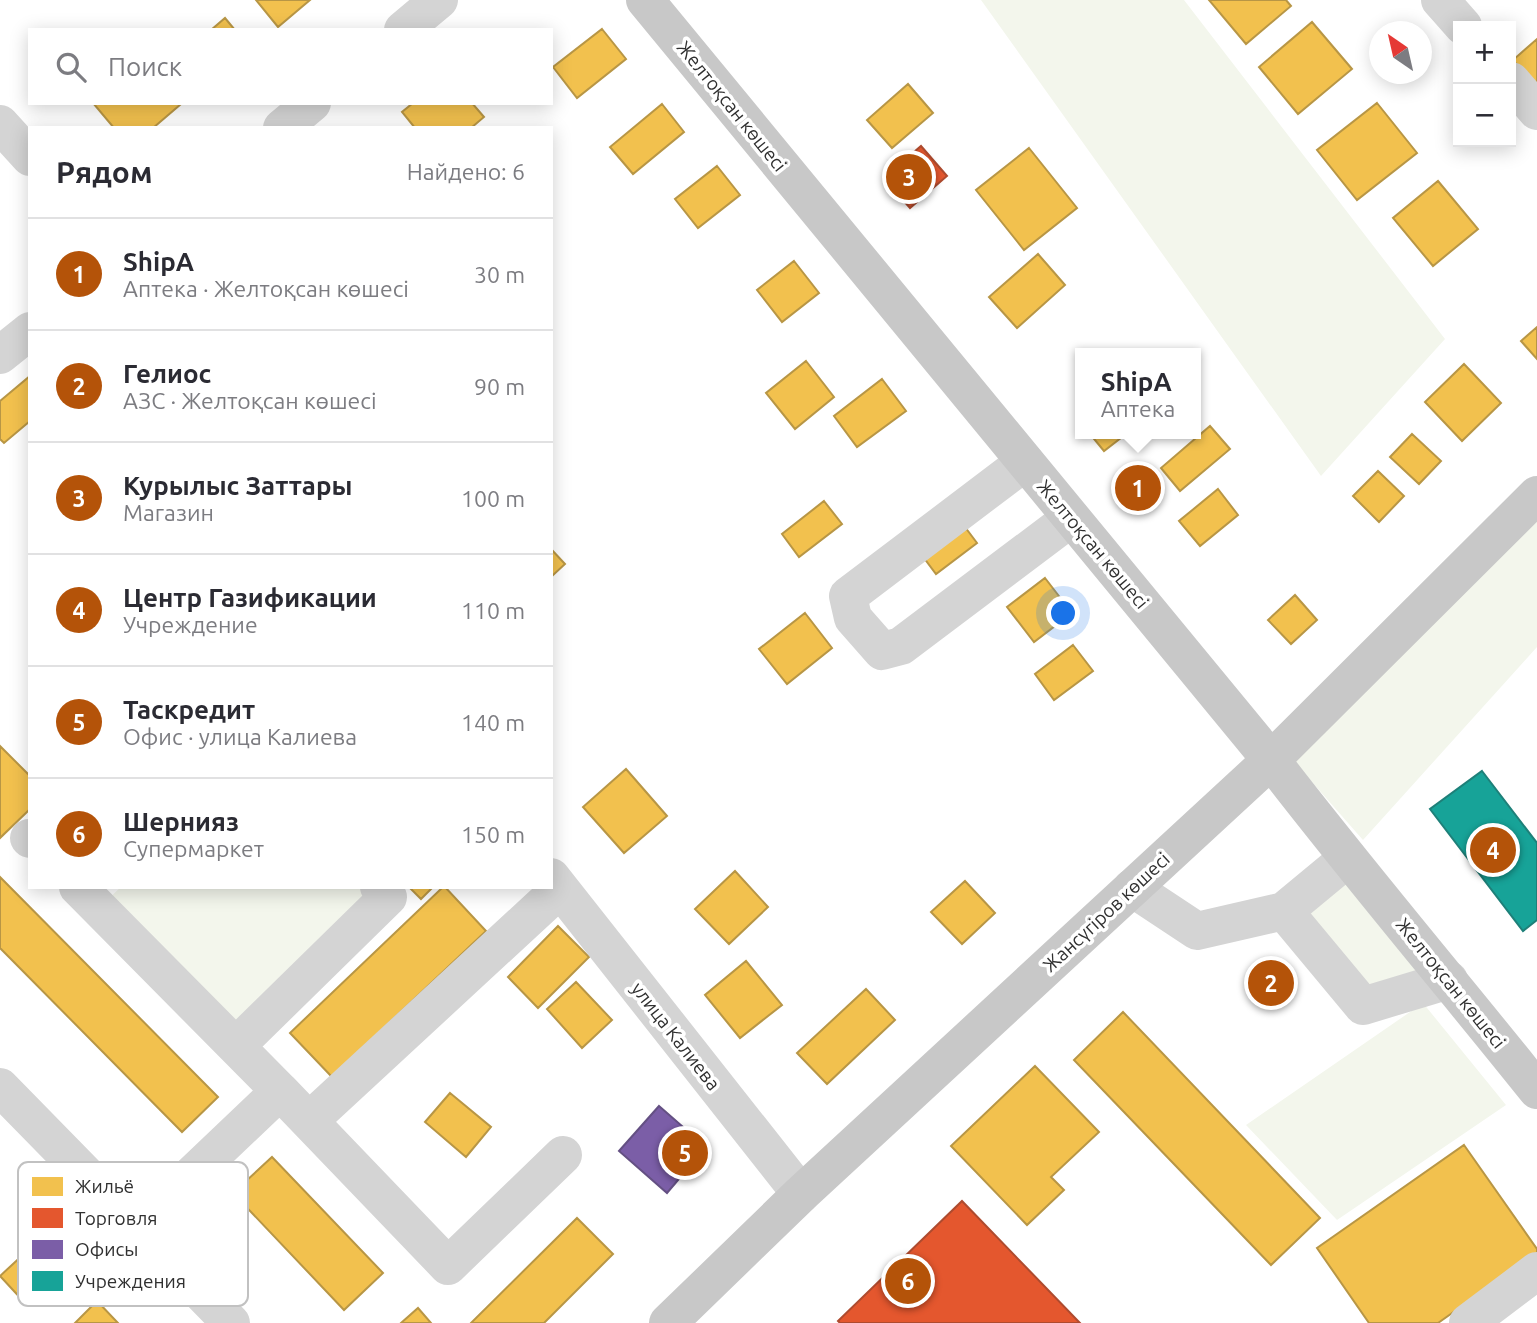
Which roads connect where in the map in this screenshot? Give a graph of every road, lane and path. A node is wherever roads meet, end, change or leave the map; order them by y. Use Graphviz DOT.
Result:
graph roads {
  1 [pos="439,0"];
  2 [pos="645,0"];
  3 [pos="1440,0"];
  4 [pos="1459,21"];
  5 [pos="405,28"];
  6 [pos="1514,84"];
  7 [pos="310,105"];
  8 [pos="1537,111"];
  9 [pos="0,124"];
  10 [pos="284,126"];
  11 [pos="28,155"];
  12 [pos="28,333"];
  13 [pos="0,355"];
  14 [pos="1025,462"];
  15 [pos="1537,495"];
  16 [pos="1071,518"];
  17 [pos="1271,760"];
  18 [pos="1348,858"];
  19 [pos="556,883"];
  20 [pos="1132,888"];
  21 [pos="381,889"];
  22 [pos="550,889"];
  23 [pos="90,891"];
  24 [pos="1284,911"];
  25 [pos="1449,980"];
  26 [pos="236,1046"];
  27 [pos="0,1087"];
  28 [pos="1537,1090"];
  29 [pos="280,1091"];
  30 [pos="309,1121"];
  31 [pos="563,1156"];
  32 [pos="73,1162"];
  33 [pos="205,1162"];
  34 [pos="802,1194"];
  35 [pos="1537,1271"];
  36 [pos="214,1306"];
  37 [pos="230,1323"];
  38 [pos="668,1323"];
  39 [pos="1468,1323"];
  1 -- 5 [label="street"];
  2 -- 14 [label="main road, Желтоқсан көшесі"];
  3 -- 4 [label="street"];
  6 -- 8 [label="street"];
  7 -- 10 [label="street"];
  9 -- 11 [label="street"];
  12 -- 13 [label="street"];
  14 -- 16 [label="main road, Желтоқсан көшесі"];
  14 -- 16 [label="street"];
  15 -- 17 [label="main road, Жансүгіров көшесі"];
  16 -- 17 [label="main road, Желтоқсан көшесі"];
  17 -- 18 [label="main road, Желтоқсан көшесі"];
  17 -- 20 [label="main road, Жансүгіров көшесі"];
  18 -- 24 [label="street"];
  18 -- 25 [label="main road, Желтоқсан көшесі"];
  19 -- 34 [label="street, улица Калиева"];
  20 -- 24 [label="street"];
  20 -- 34 [label="main road, Жансүгіров көшесі"];
  21 -- 26 [label="street"];
  22 -- 30 [label="street"];
  23 -- 26 [label="street"];
  24 -- 25 [label="street"];
  25 -- 28 [label="main road, Желтоқсан көшесі"];
  26 -- 29 [label="street"];
  27 -- 32 [label="street"];
  29 -- 30 [label="street"];
  29 -- 33 [label="street"];
  30 -- 31 [label="street"];
  34 -- 38 [label="main road, Жансүгіров көшесі"];
  35 -- 39 [label="street"];
  36 -- 37 [label="street"];
}
